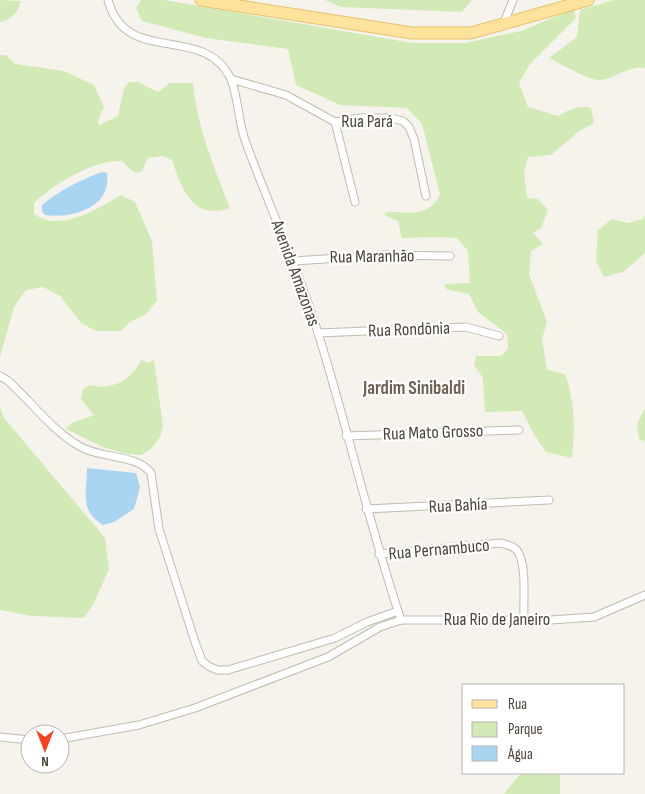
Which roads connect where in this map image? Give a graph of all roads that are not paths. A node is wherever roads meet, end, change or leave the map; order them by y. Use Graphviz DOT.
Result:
graph roads {
  1 [pos="108,0"];
  2 [pos="202,0"];
  3 [pos="513,0"];
  4 [pos="588,0"];
  5 [pos="503,25"];
  6 [pos="231,79"];
  7 [pos="335,122"];
  8 [pos="426,196"];
  9 [pos="355,202"];
  10 [pos="450,256"];
  11 [pos="294,261"];
  12 [pos="318,333"];
  13 [pos="499,336"];
  14 [pos="0,376"];
  15 [pos="520,430"];
  16 [pos="346,436"];
  17 [pos="549,500"];
  18 [pos="366,509"];
  19 [pos="379,554"];
  20 [pos="645,595"];
  21 [pos="398,611"];
  22 [pos="524,619"];
  23 [pos="401,620"];
  24 [pos="70,737"];
  25 [pos="0,738"];
  26 [pos="20,739"];
  1 -- 6 [label="street, Avenida Amazonas"];
  2 -- 5 [label="main road"];
  3 -- 5 [label="street"];
  4 -- 5 [label="main road"];
  6 -- 7 [label="street, Rua Pará"];
  6 -- 11 [label="street, Avenida Amazonas"];
  7 -- 8 [label="street, Rua Pará"];
  7 -- 9 [label="street"];
  10 -- 11 [label="street, Rua Maranhão"];
  11 -- 12 [label="street, Avenida Amazonas"];
  12 -- 13 [label="street, Rua Rondônia"];
  12 -- 16 [label="street, Avenida Amazonas"];
  14 -- 21 [label="street"];
  15 -- 16 [label="street, Rua Mato Grosso"];
  16 -- 18 [label="street, Avenida Amazonas"];
  17 -- 18 [label="street, Rua Bahía"];
  18 -- 19 [label="street, Avenida Amazonas"];
  19 -- 21 [label="street, Avenida Amazonas"];
  19 -- 22 [label="street, Rua Pernambuco"];
  20 -- 22 [label="street, Rua Rio de Janeiro"];
  21 -- 23 [label="street, Avenida Amazonas"];
  22 -- 23 [label="street, Rua Rio de Janeiro"];
  23 -- 24 [label="street, Rua Rio de Janeiro"];
  25 -- 26 [label="street"];
}
